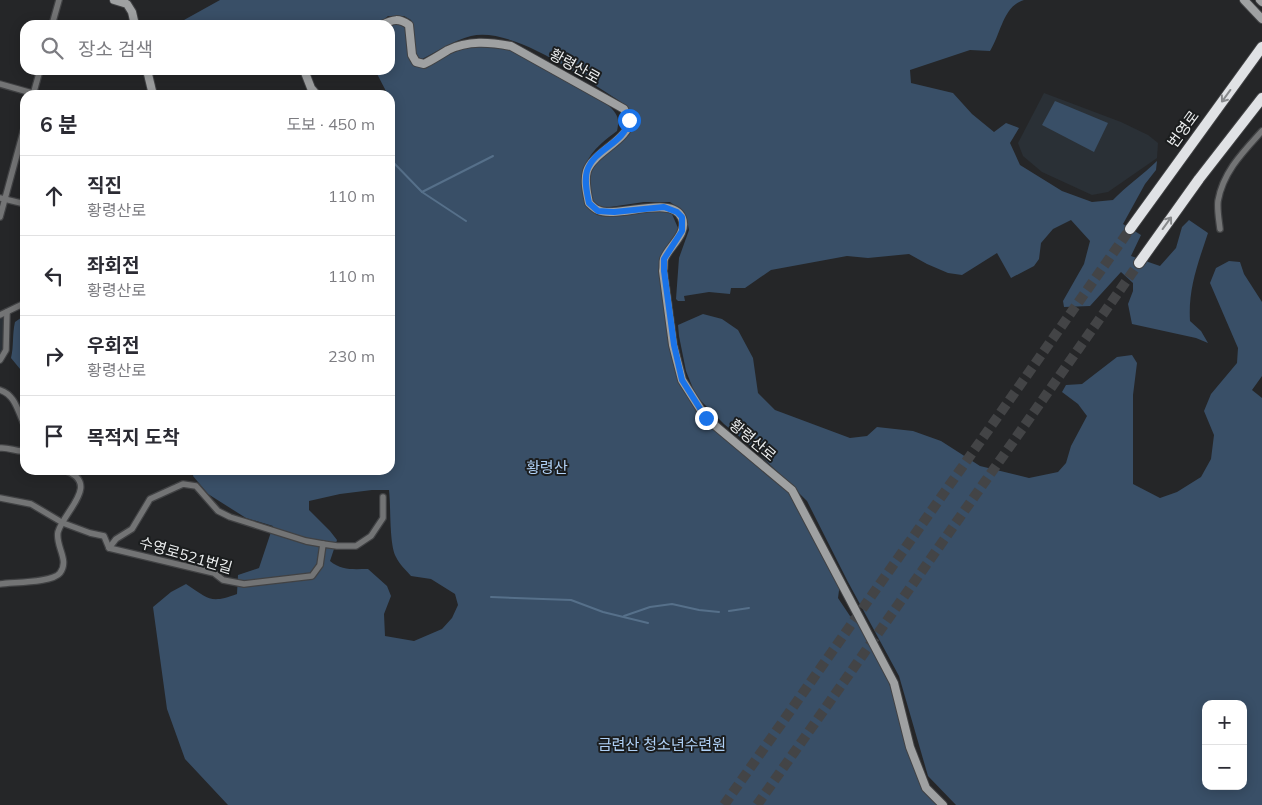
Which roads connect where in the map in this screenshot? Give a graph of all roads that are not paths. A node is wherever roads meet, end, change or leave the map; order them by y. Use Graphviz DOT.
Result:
graph roads {
  1 [pos="59,0"];
  2 [pos="114,0"];
  3 [pos="1244,0"];
  4 [pos="126,2"];
  5 [pos="1262,19"];
  6 [pos="53,20"];
  7 [pos="134,20"];
  8 [pos="395,20"];
  9 [pos="1262,47"];
  10 [pos="39,75"];
  11 [pos="147,75"];
  12 [pos="306,75"];
  13 [pos="0,84"];
  14 [pos="20,90"];
  15 [pos="36,90"];
  16 [pos="152,90"];
  17 [pos="313,90"];
  18 [pos="1262,98"];
  19 [pos="1262,131"];
  20 [pos="20,151"];
  21 [pos="2,198"];
  22 [pos="20,203"];
  23 [pos="0,217"];
  24 [pos="1130,229"];
  25 [pos="1220,229"];
  26 [pos="1139,263"];
  27 [pos="20,306"];
  28 [pos="7,312"];
  29 [pos="0,315"];
  30 [pos="0,360"];
  31 [pos="0,390"];
  32 [pos="20,414"];
  33 [pos="0,448"];
  34 [pos="20,452"];
  35 [pos="76,475"];
  36 [pos="383,497"];
  37 [pos="0,498"];
  38 [pos="62,523"];
  39 [pos="323,544"];
  40 [pos="109,548"];
  41 [pos="0,584"];
  42 [pos="943,805"];
  1 -- 6 [label="street"];
  2 -- 4 [label="street"];
  3 -- 5 [label="street"];
  4 -- 7 [label="street"];
  8 -- 42 [label="street, 황령산로"];
  9 -- 24 [label="highway, 번영로, one-way"];
  10 -- 15 [label="street"];
  11 -- 16 [label="street"];
  12 -- 17 [label="street"];
  13 -- 14 [label="street"];
  26 -- 18 [label="highway, one-way"];
  19 -- 25 [label="street"];
  20 -- 21 [label="street"];
  21 -- 22 [label="street"];
  21 -- 23 [label="street"];
  27 -- 28 [label="street"];
  28 -- 29 [label="street"];
  28 -- 30 [label="street"];
  31 -- 32 [label="street"];
  33 -- 34 [label="street"];
  35 -- 38 [label="street"];
  36 -- 39 [label="street"];
  37 -- 38 [label="street, 수영로521번길"];
  38 -- 40 [label="street, 수영로521번길"];
  38 -- 41 [label="street"];
  39 -- 40 [label="street, 수영로521번길"];
  39 -- 40 [label="street"];
}
